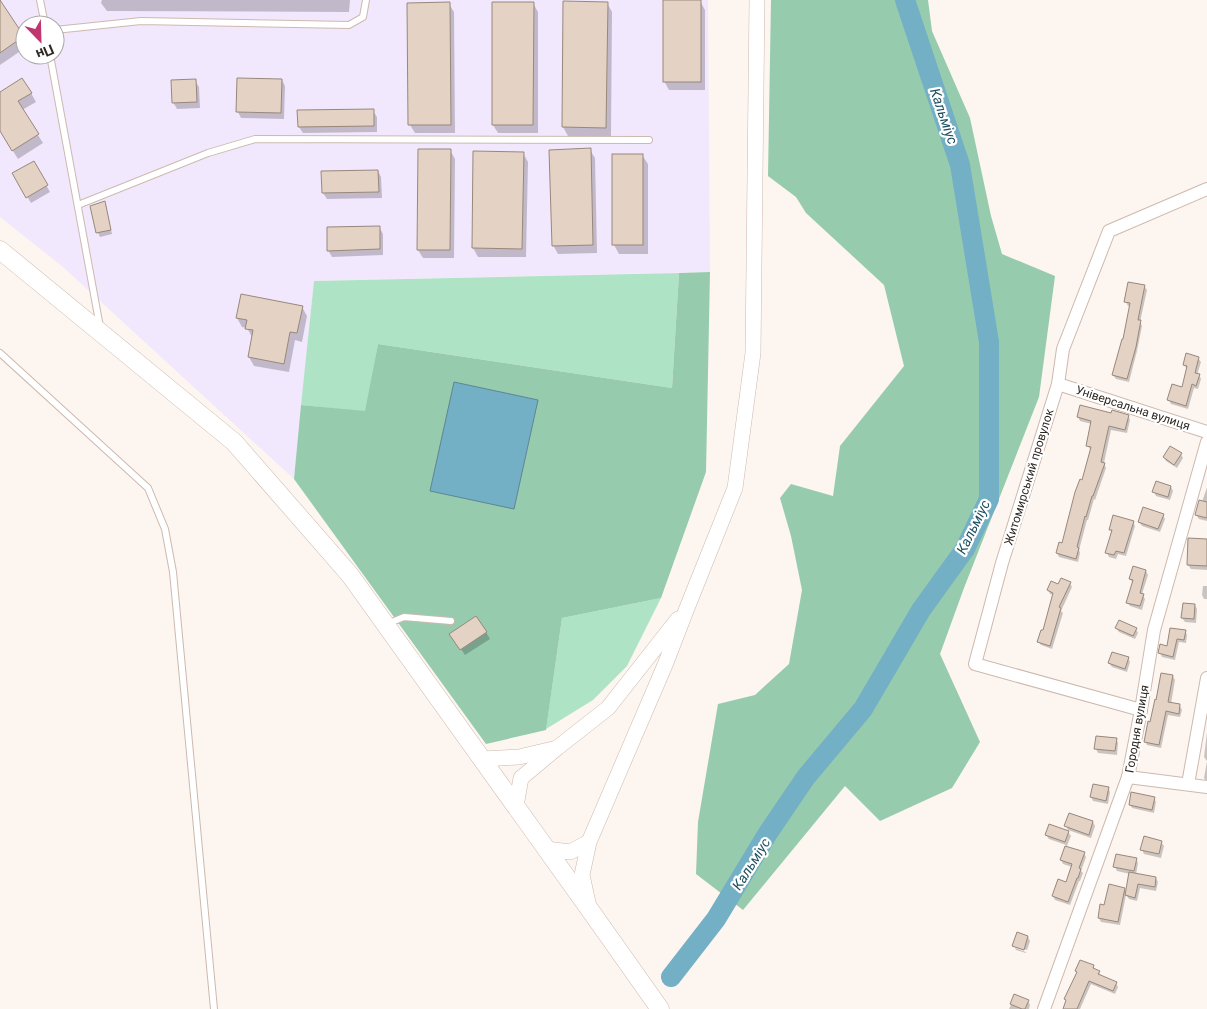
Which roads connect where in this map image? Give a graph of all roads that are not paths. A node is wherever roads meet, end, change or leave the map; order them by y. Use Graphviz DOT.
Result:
graph roads {
  1 [pos="40,0"];
  2 [pos="366,0"];
  3 [pos="757,0"];
  4 [pos="43,15"];
  5 [pos="65,29"];
  6 [pos="52,65"];
  7 [pos="649,140"];
  8 [pos="1207,189"];
  9 [pos="78,205"];
  10 [pos="0,250"];
  11 [pos="102,334"];
  12 [pos="0,352"];
  13 [pos="1058,384"];
  14 [pos="1207,432"];
  15 [pos="1207,442"];
  16 [pos="687,608"];
  17 [pos="451,621"];
  18 [pos="385,625"];
  19 [pos="1207,678"];
  20 [pos="1141,710"];
  21 [pos="557,748"];
  22 [pos="482,759"];
  23 [pos="1128,777"];
  24 [pos="1188,784"];
  25 [pos="1207,787"];
  26 [pos="516,806"];
  27 [pos="589,842"];
  28 [pos="546,849"];
  29 [pos="590,910"];
  30 [pos="214,1009"];
  31 [pos="660,1009"];
  32 [pos="1044,1009"];
  1 -- 4 [label="lane"];
  2 -- 5 [label="lane"];
  3 -- 16 [label="street"];
  6 -- 9 [label="lane"];
  7 -- 9 [label="lane"];
  8 -- 13 [label="street, Житомирський провулок"];
  9 -- 11 [label="lane"];
  10 -- 11 [label="main road"];
  11 -- 18 [label="main road"];
  12 -- 30 [label="lane"];
  13 -- 14 [label="street, Універсальна вулиця"];
  13 -- 20 [label="street, Житомирський провулок"];
  15 -- 20 [label="street, Городня вулиця"];
  16 -- 21 [label="street"];
  16 -- 27 [label="street"];
  17 -- 18 [label="lane"];
  18 -- 22 [label="main road"];
  19 -- 24 [label="street"];
  20 -- 23 [label="street, Городня вулиця"];
  21 -- 22 [label="street"];
  21 -- 26 [label="street"];
  22 -- 26 [label="main road"];
  23 -- 24 [label="street"];
  23 -- 32 [label="street, Городня вулиця"];
  24 -- 25 [label="street"];
  26 -- 28 [label="main road"];
  27 -- 28 [label="street"];
  27 -- 29 [label="street"];
  28 -- 29 [label="main road"];
  29 -- 31 [label="main road"];
}
